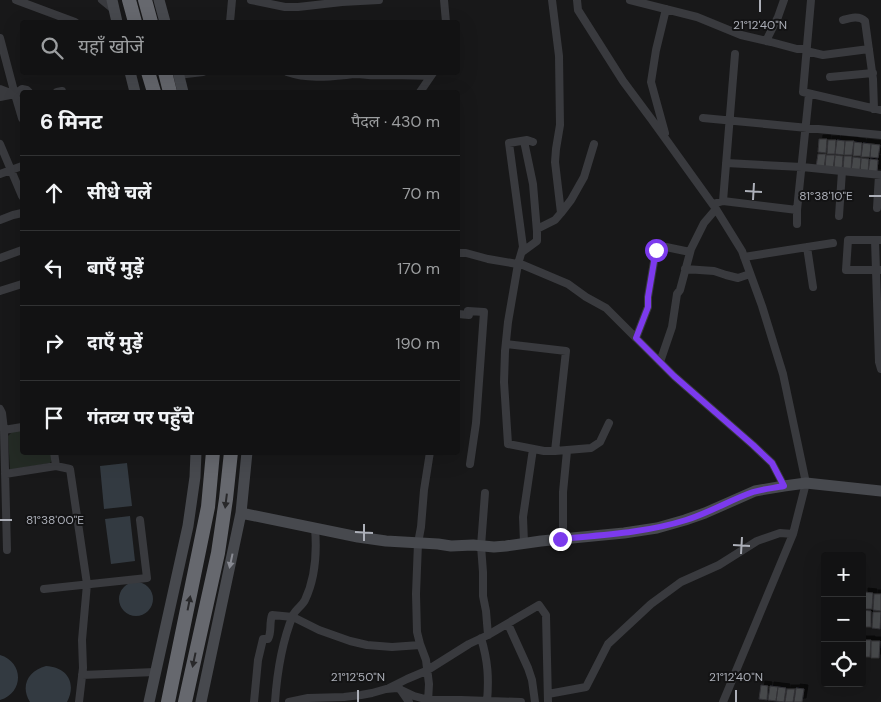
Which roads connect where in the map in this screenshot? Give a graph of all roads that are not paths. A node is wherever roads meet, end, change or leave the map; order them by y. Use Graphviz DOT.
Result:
graph roads {
  1 [pos="16,0"];
  2 [pos="102,0"];
  3 [pos="129,0"];
  4 [pos="144,0"];
  5 [pos="159,0"];
  6 [pos="232,0"];
  7 [pos="251,0"];
  8 [pos="379,0"];
  9 [pos="444,0"];
  10 [pos="552,0"];
  11 [pos="576,0"];
  12 [pos="630,0"];
  13 [pos="784,0"];
  14 [pos="811,0"];
  15 [pos="284,3"];
  16 [pos="113,5"];
  17 [pos="666,9"];
  18 [pos="70,20"];
  19 [pos="117,20"];
  20 [pos="134,20"];
  21 [pos="150,20"];
  22 [pos="164,20"];
  23 [pos="230,20"];
  24 [pos="446,20"];
  25 [pos="843,20"];
  26 [pos="0,38"];
  27 [pos="766,41"];
  28 [pos="868,49"];
  29 [pos="2,50"];
  30 [pos="806,50"];
  31 [pos="735,54"];
  32 [pos="873,74"];
  33 [pos="131,75"];
  34 [pos="149,75"];
  35 [pos="173,75"];
  36 [pos="174,75"];
  37 [pos="297,75"];
  38 [pos="350,75"];
  39 [pos="431,75"];
  40 [pos="830,77"];
  41 [pos="0,90"];
  42 [pos="134,90"];
  43 [pos="153,90"];
  44 [pos="170,90"];
  45 [pos="182,90"];
  46 [pos="421,90"];
  47 [pos="20,91"];
  48 [pos="15,94"];
  49 [pos="809,94"];
  50 [pos="0,97"];
  51 [pos="878,109"];
  52 [pos="20,111"];
  53 [pos="703,118"];
  54 [pos="730,120"];
  55 [pos="806,129"];
  56 [pos="881,135"];
  57 [pos="524,141"];
  58 [pos="533,142"];
  59 [pos="0,144"];
  60 [pos="594,144"];
  61 [pos="669,144"];
  62 [pos="726,163"];
  63 [pos="20,167"];
  64 [pos="802,167"];
  65 [pos="11,170"];
  66 [pos="842,171"];
  67 [pos="0,174"];
  68 [pos="880,175"];
  69 [pos="20,191"];
  70 [pos="723,201"];
  71 [pos="714,206"];
  72 [pos="877,208"];
  73 [pos="797,210"];
  74 [pos="20,213"];
  75 [pos="561,213"];
  76 [pos="838,216"];
  77 [pos="0,220"];
  78 [pos="797,224"];
  79 [pos="537,229"];
  80 [pos="878,240"];
  81 [pos="832,243"];
  82 [pos="807,247"];
  83 [pos="20,251"];
  84 [pos="522,252"];
  85 [pos="690,252"];
  86 [pos="460,253"];
  87 [pos="744,257"];
  88 [pos="0,258"];
  89 [pos="518,264"];
  90 [pos="685,269"];
  91 [pos="878,270"];
  92 [pos="750,274"];
  93 [pos="20,285"];
  94 [pos="814,287"];
  95 [pos="0,291"];
  96 [pos="460,314"];
  97 [pos="636,338"];
  98 [pos="506,344"];
  99 [pos="660,362"];
  100 [pos="881,369"];
  101 [pos="0,409"];
  102 [pos="608,423"];
  103 [pos="20,427"];
  104 [pos="4,430"];
  105 [pos="533,449"];
  106 [pos="555,451"];
  107 [pos="567,451"];
  108 [pos="54,455"];
  109 [pos="196,455"];
  110 [pos="213,455"];
  111 [pos="231,455"];
  112 [pos="247,455"];
  113 [pos="430,455"];
  114 [pos="470,464"];
  115 [pos="56,466"];
  116 [pos="5,474"];
  117 [pos="806,483"];
  118 [pos="784,486"];
  119 [pos="881,490"];
  120 [pos="485,494"];
  121 [pos="241,513"];
  122 [pos="140,520"];
  123 [pos="315,528"];
  124 [pos="793,534"];
  125 [pos="560,539"];
  126 [pos="418,543"];
  127 [pos="524,543"];
  128 [pos="481,546"];
  129 [pos="7,550"];
  130 [pos="87,584"];
  131 [pos="44,589"];
  132 [pos="293,617"];
  133 [pos="508,624"];
  134 [pos="485,636"];
  135 [pos="420,645"];
  136 [pos="428,670"];
  137 [pos="155,672"];
  138 [pos="82,675"];
  139 [pos="389,688"];
  140 [pos="400,689"];
  141 [pos="344,700"];
  142 [pos="548,700"];
  143 [pos="299,701"];
  144 [pos="428,701"];
  145 [pos="79,702"];
  146 [pos="149,702"];
  147 [pos="168,702"];
  148 [pos="185,702"];
  149 [pos="201,702"];
  150 [pos="254,702"];
  151 [pos="275,702"];
  152 [pos="289,702"];
  153 [pos="409,702"];
  154 [pos="487,702"];
  155 [pos="521,702"];
  156 [pos="535,702"];
  157 [pos="723,702"];
  1 -- 18 [label="street"];
  2 -- 16 [label="street"];
  3 -- 20 [label="highway"];
  4 -- 21 [label="highway"];
  5 -- 22 [label="street"];
  6 -- 23 [label="street"];
  7 -- 15 [label="street"];
  8 -- 15 [label="street"];
  9 -- 24 [label="street"];
  10 -- 75 [label="street"];
  11 -- 61 [label="street"];
  12 -- 17 [label="street"];
  13 -- 27 [label="street"];
  14 -- 30 [label="street"];
  16 -- 19 [label="street"];
  17 -- 27 [label="street"];
  17 -- 61 [label="street"];
  25 -- 28 [label="street"];
  26 -- 29 [label="street"];
  27 -- 30 [label="street"];
  28 -- 30 [label="street"];
  28 -- 32 [label="street"];
  29 -- 48 [label="street"];
  30 -- 49 [label="street"];
  31 -- 54 [label="street"];
  32 -- 40 [label="street"];
  32 -- 51 [label="street"];
  33 -- 42 [label="street"];
  34 -- 43 [label="highway"];
  35 -- 44 [label="highway"];
  36 -- 45 [label="street"];
  37 -- 38 [label="street"];
  39 -- 46 [label="street"];
  41 -- 48 [label="street"];
  47 -- 48 [label="street"];
  48 -- 50 [label="street"];
  48 -- 52 [label="street"];
  49 -- 51 [label="street"];
  49 -- 55 [label="street"];
  53 -- 54 [label="street"];
  54 -- 55 [label="street"];
  54 -- 62 [label="street"];
  55 -- 56 [label="street"];
  55 -- 64 [label="street"];
  57 -- 58 [label="street"];
  57 -- 79 [label="street"];
  57 -- 84 [label="street"];
  59 -- 65 [label="street"];
  60 -- 75 [label="street"];
  61 -- 71 [label="street"];
  62 -- 64 [label="street"];
  62 -- 70 [label="street"];
  63 -- 65 [label="street"];
  64 -- 66 [label="street"];
  64 -- 73 [label="street"];
  65 -- 67 [label="street"];
  65 -- 69 [label="street"];
  66 -- 68 [label="street"];
  66 -- 76 [label="street"];
  68 -- 72 [label="street"];
  70 -- 71 [label="street"];
  70 -- 73 [label="street"];
  71 -- 85 [label="street"];
  71 -- 87 [label="street"];
  73 -- 78 [label="street"];
  74 -- 77 [label="street"];
  75 -- 79 [label="street"];
  79 -- 84 [label="street"];
  80 -- 91 [label="street"];
  80 -- 91 [label="street"];
  81 -- 82 [label="street"];
  82 -- 87 [label="street"];
  82 -- 94 [label="street"];
  83 -- 88 [label="street"];
  84 -- 89 [label="street"];
  85 -- 90 [label="street"];
  85 -- 97 [label="street"];
  86 -- 89 [label="street"];
  87 -- 92 [label="street"];
  89 -- 97 [label="street"];
  89 -- 98 [label="street"];
  90 -- 92 [label="street"];
  90 -- 99 [label="street"];
  91 -- 100 [label="street"];
  92 -- 117 [label="street"];
  93 -- 95 [label="street"];
  96 -- 114 [label="street"];
  97 -- 99 [label="street"];
  98 -- 105 [label="street"];
  98 -- 106 [label="street"];
  99 -- 118 [label="street"];
  101 -- 104 [label="street"];
  102 -- 107 [label="street"];
  103 -- 104 [label="street"];
  104 -- 116 [label="street"];
  105 -- 106 [label="street"];
  105 -- 127 [label="street"];
  106 -- 107 [label="street"];
  107 -- 125 [label="street"];
  108 -- 115 [label="street"];
  109 -- 137 [label="street"];
  147 -- 110 [label="highway, one-way"];
  111 -- 148 [label="highway, one-way"];
  112 -- 121 [label="street"];
  113 -- 126 [label="street"];
  115 -- 116 [label="street"];
  115 -- 130 [label="street"];
  116 -- 129 [label="street"];
  117 -- 118 [label="street"];
  117 -- 119 [label="street"];
  117 -- 124 [label="street"];
  118 -- 125 [label="street"];
  120 -- 128 [label="street"];
  121 -- 123 [label="street"];
  121 -- 149 [label="street, one-way"];
  122 -- 130 [label="street"];
  123 -- 126 [label="street"];
  123 -- 132 [label="street"];
  124 -- 142 [label="street"];
  124 -- 157 [label="street"];
  125 -- 127 [label="street"];
  126 -- 128 [label="street"];
  126 -- 135 [label="street"];
  127 -- 128 [label="street"];
  128 -- 134 [label="street"];
  130 -- 131 [label="street"];
  130 -- 138 [label="street"];
  132 -- 135 [label="street"];
  132 -- 150 [label="street"];
  132 -- 151 [label="street"];
  133 -- 134 [label="street"];
  133 -- 142 [label="street"];
  133 -- 156 [label="street"];
  134 -- 136 [label="street"];
  134 -- 154 [label="street"];
  135 -- 136 [label="street"];
  136 -- 139 [label="street"];
  136 -- 144 [label="street"];
  137 -- 138 [label="street"];
  137 -- 146 [label="street"];
  138 -- 145 [label="street"];
  139 -- 140 [label="street"];
  139 -- 141 [label="street"];
  140 -- 144 [label="street"];
  140 -- 153 [label="street"];
  141 -- 143 [label="street"];
  143 -- 152 [label="street"];
  144 -- 154 [label="street"];
  154 -- 155 [label="street"];
}
